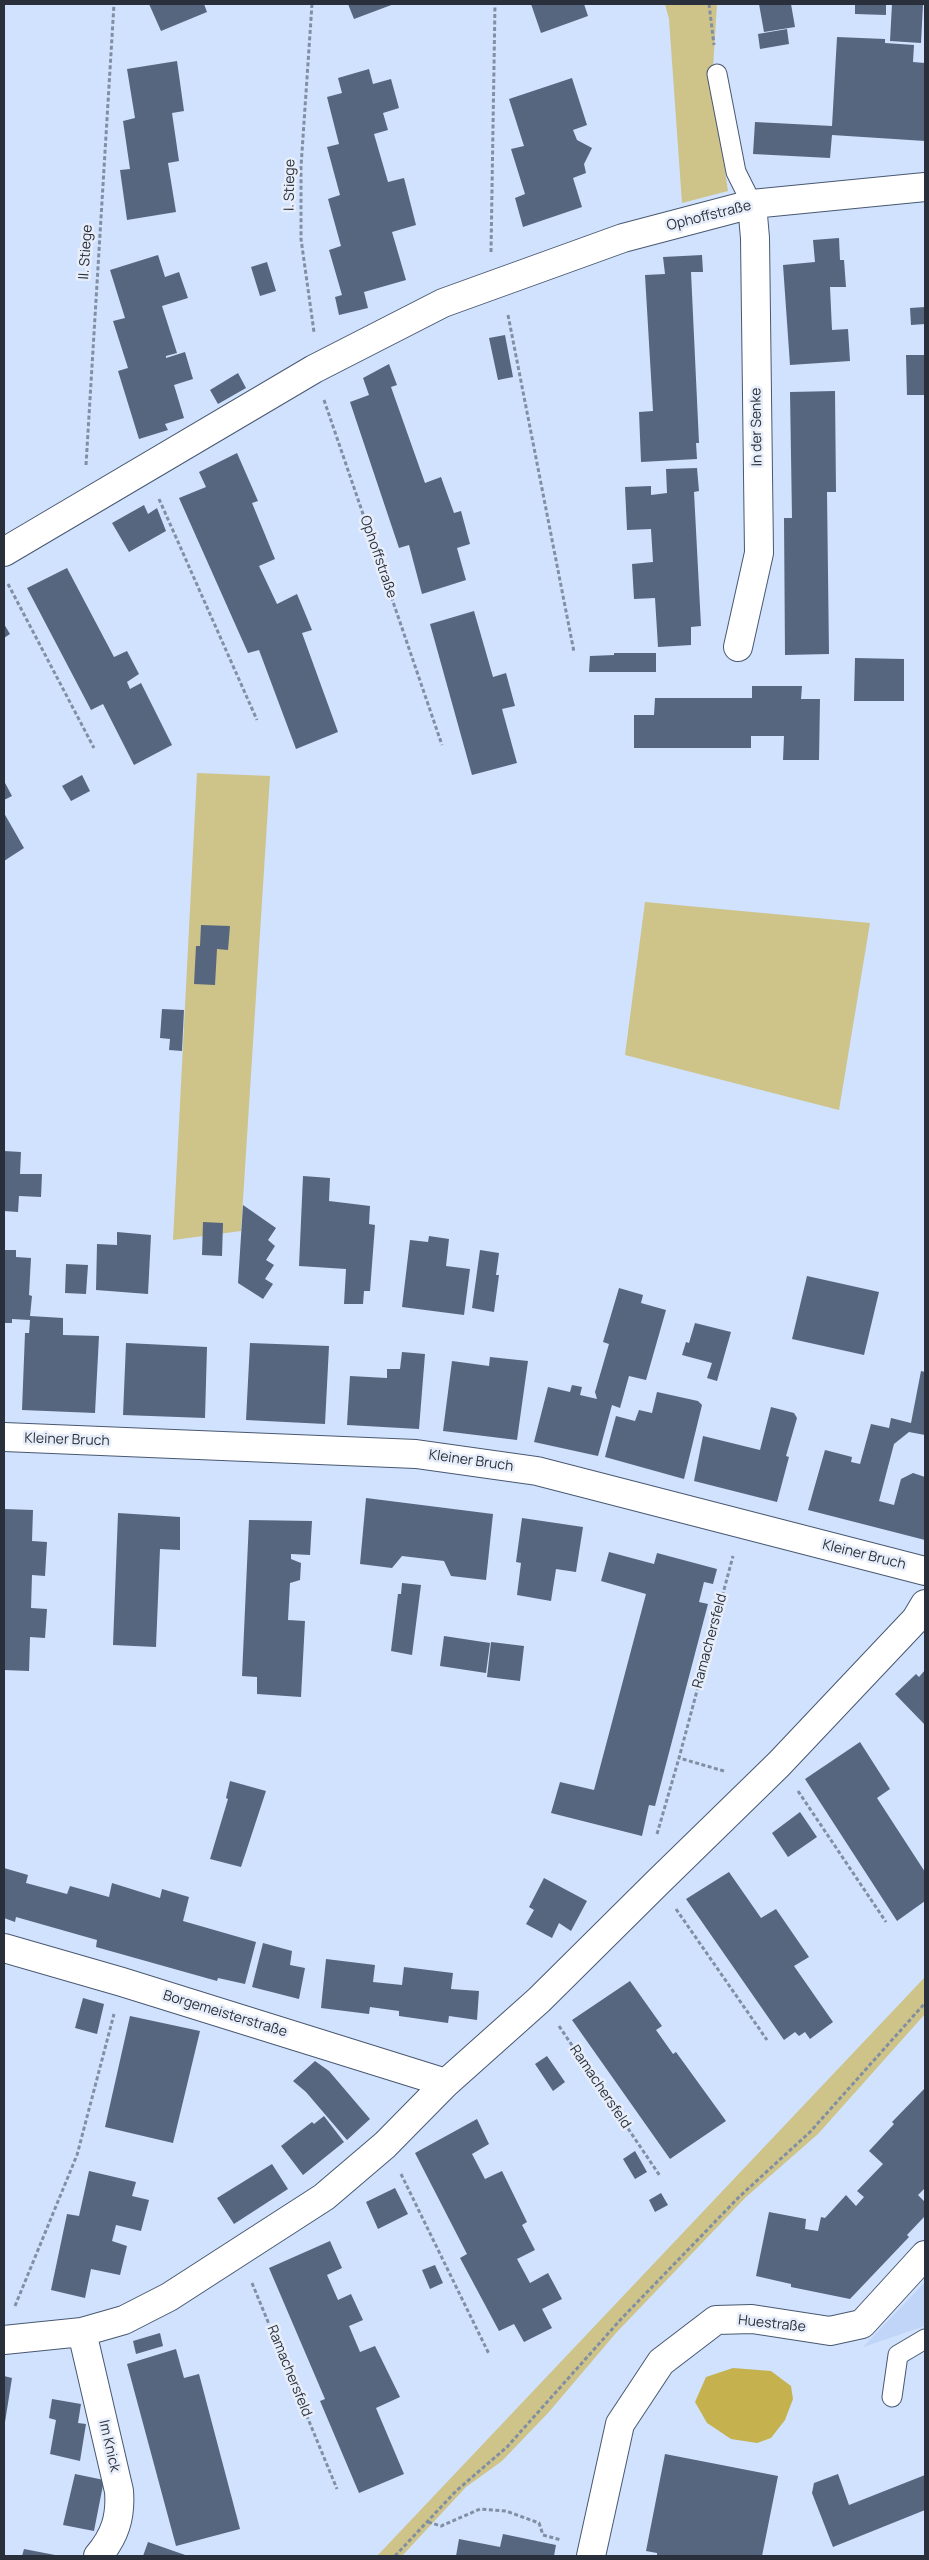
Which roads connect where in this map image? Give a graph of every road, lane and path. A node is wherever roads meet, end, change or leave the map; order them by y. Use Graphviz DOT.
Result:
graph roads {
  1 [pos="114,4"];
  2 [pos="312,4"];
  3 [pos="496,4"];
  4 [pos="709,4"];
  5 [pos="718,74"];
  6 [pos="925,187"];
  7 [pos="752,204"];
  8 [pos="496,283"];
  9 [pos="317,367"];
  10 [pos="146,469"];
  11 [pos="87,502"];
  12 [pos="4,552"];
  13 [pos="6,581"];
  14 [pos="738,647"];
  15 [pos="574,652"];
  16 [pos="257,720"];
  17 [pos="442,745"];
  18 [pos="94,748"];
  19 [pos="4,1437"];
  20 [pos="742,1524"];
  21 [pos="925,1571"];
  22 [pos="925,1604"];
  23 [pos="679,1758"];
  24 [pos="770,1773"];
  25 [pos="658,1882"];
  26 [pos="886,1922"];
  27 [pos="4,1948"];
  28 [pos="122,1982"];
  29 [pos="539,2000"];
  30 [pos="925,2003"];
  31 [pos="767,2040"];
  32 [pos="446,2083"];
  33 [pos="385,2145"];
  34 [pos="660,2176"];
  35 [pos="240,2252"];
  36 [pos="925,2256"];
  37 [pos="15,2308"];
  38 [pos="82,2332"];
  39 [pos="925,2339"];
  40 [pos="4,2340"];
  41 [pos="489,2354"];
  42 [pos="892,2397"];
  43 [pos="337,2490"];
  44 [pos="428,2522"];
  45 [pos="592,2552"];
  46 [pos="98,2556"];
  47 [pos="395,2556"];
  1 -- 11 [label="path, II. Stiege"];
  2 -- 9 [label="path, I. Stiege"];
  3 -- 8 [label="path"];
  4 -- 5 [label="path"];
  5 -- 7 [label="lane"];
  6 -- 7 [label="street, Ophoffstraße"];
  7 -- 8 [label="street, Ophoffstraße"];
  7 -- 14 [label="street, In der Senke"];
  8 -- 9 [label="street, Ophoffstraße"];
  8 -- 15 [label="path"];
  9 -- 10 [label="street, Ophoffstraße"];
  9 -- 17 [label="path, Ophoffstraße"];
  10 -- 11 [label="street, Ophoffstraße"];
  10 -- 16 [label="path"];
  11 -- 12 [label="street, Ophoffstraße"];
  13 -- 18 [label="path"];
  19 -- 20 [label="street, Kleiner Bruch"];
  20 -- 21 [label="street, Kleiner Bruch"];
  20 -- 23 [label="path, Ramachersfeld"];
  22 -- 24 [label="street"];
  23 -- 24 [label="path"];
  23 -- 25 [label="path, Ramachersfeld"];
  24 -- 25 [label="street"];
  24 -- 26 [label="path"];
  25 -- 29 [label="street"];
  25 -- 31 [label="path, Ramachersfeld"];
  27 -- 28 [label="street, Borgemeisterstraße"];
  28 -- 32 [label="street, Borgemeisterstraße"];
  28 -- 37 [label="path"];
  29 -- 32 [label="street"];
  29 -- 34 [label="path, Ramachersfeld"];
  30 -- 44 [label="path"];
  32 -- 33 [label="street"];
  33 -- 35 [label="street"];
  33 -- 41 [label="path"];
  35 -- 38 [label="street"];
  35 -- 43 [label="path, Ramachersfeld"];
  36 -- 45 [label="street, Huestraße"];
  38 -- 40 [label="street"];
  38 -- 46 [label="street, Im Knick"];
  39 -- 42 [label="lane"];
  44 -- 45 [label="path"];
  44 -- 47 [label="path"];
}
